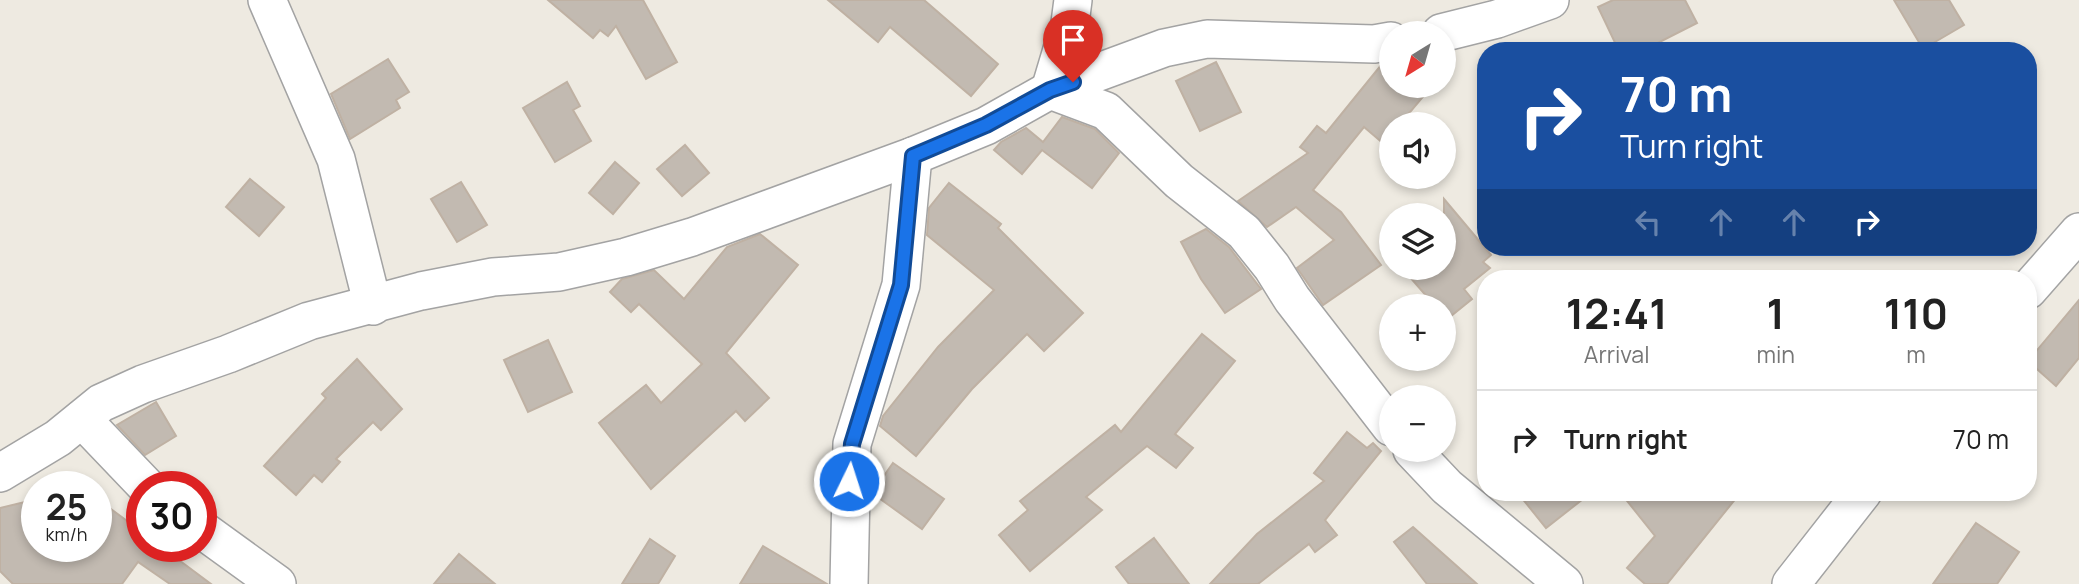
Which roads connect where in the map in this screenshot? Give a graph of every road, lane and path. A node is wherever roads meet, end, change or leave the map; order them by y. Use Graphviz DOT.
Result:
graph roads {
  1 [pos="267,0"];
  2 [pos="1073,0"];
  3 [pos="1550,0"];
  4 [pos="1456,29"];
  5 [pos="1379,43"];
  6 [pos="1050,90"];
  7 [pos="913,156"];
  8 [pos="2079,232"];
  9 [pos="2037,280"];
  10 [pos="373,306"];
  11 [pos="1379,411"];
  12 [pos="82,419"];
  13 [pos="1423,462"];
  14 [pos="132,471"];
  15 [pos="0,473"];
  16 [pos="1856,501"];
  17 [pos="217,541"];
  18 [pos="276,584"];
  19 [pos="849,584"];
  20 [pos="1564,584"];
  21 [pos="1791,584"];
  1 -- 10 [label="street"];
  2 -- 6 [label="street"];
  3 -- 4 [label="street"];
  5 -- 6 [label="street"];
  6 -- 7 [label="street"];
  6 -- 11 [label="street"];
  7 -- 10 [label="street"];
  7 -- 19 [label="street"];
  8 -- 9 [label="street"];
  10 -- 12 [label="street"];
  12 -- 14 [label="street"];
  12 -- 15 [label="street"];
  13 -- 20 [label="street"];
  16 -- 21 [label="street"];
  17 -- 18 [label="street"];
}
